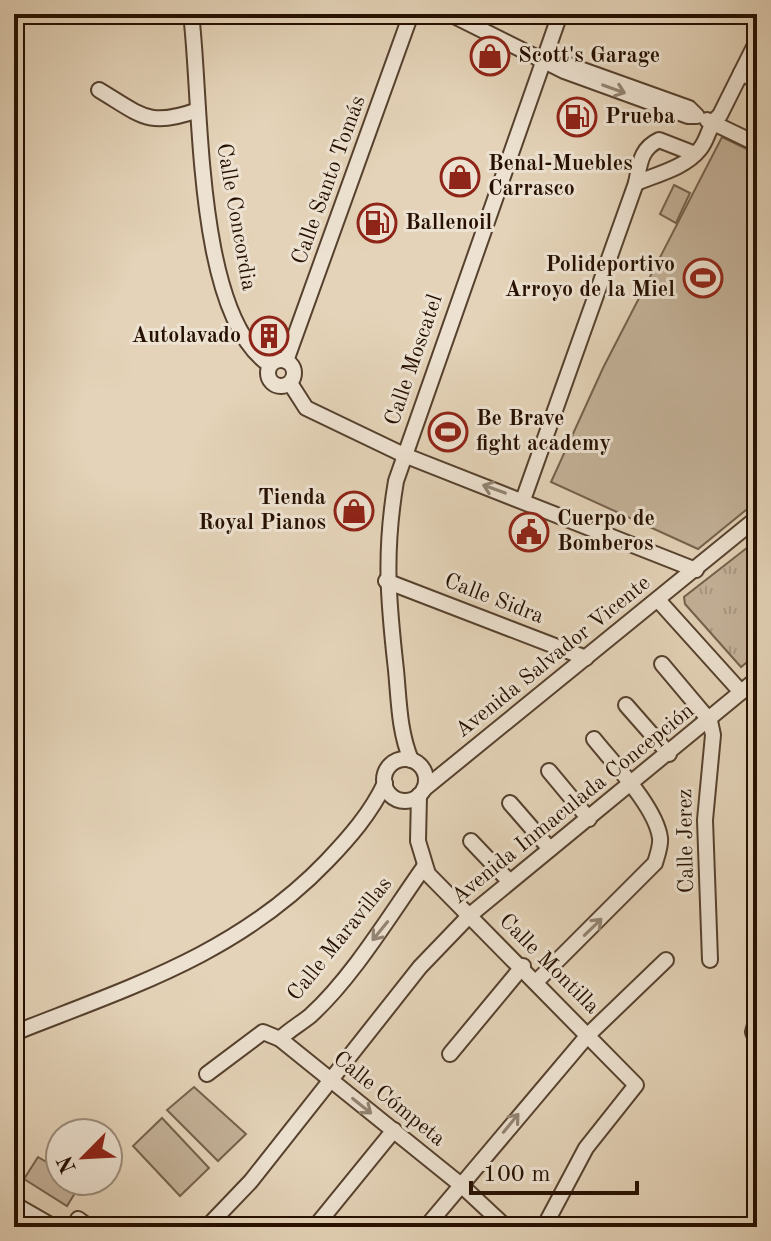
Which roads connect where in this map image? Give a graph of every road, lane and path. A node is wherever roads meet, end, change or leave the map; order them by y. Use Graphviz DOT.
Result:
graph roads {
  1 [pos="191,14"];
  2 [pos="411,14"];
  3 [pos="450,14"];
  4 [pos="560,14"];
  5 [pos="757,41"];
  6 [pos="542,59"];
  7 [pos="741,73"];
  8 [pos="757,81"];
  9 [pos="99,90"];
  10 [pos="198,110"];
  11 [pos="705,119"];
  12 [pos="757,144"];
  13 [pos="695,154"];
  14 [pos="636,183"];
  15 [pos="286,361"];
  16 [pos="270,365"];
  17 [pos="290,383"];
  18 [pos="404,455"];
  19 [pos="523,500"];
  20 [pos="757,518"];
  21 [pos="696,570"];
  22 [pos="386,581"];
  23 [pos="658,600"];
  24 [pos="586,658"];
  25 [pos="662,664"];
  26 [pos="757,679"];
  27 [pos="741,692"];
  28 [pos="626,705"];
  29 [pos="710,721"];
  30 [pos="402,735"];
  31 [pos="594,739"];
  32 [pos="669,754"];
  33 [pos="395,762"];
  34 [pos="417,764"];
  35 [pos="450,768"];
  36 [pos="549,771"];
  37 [pos="385,783"];
  38 [pos="631,785"];
  39 [pos="422,792"];
  40 [pos="401,800"];
  41 [pos="510,803"];
  42 [pos="589,819"];
  43 [pos="354,830"];
  44 [pos="417,831"];
  45 [pos="471,841"];
  46 [pos="550,849"];
  47 [pos="424,867"];
  48 [pos="509,881"];
  49 [pos="470,915"];
  50 [pos="666,960"];
  51 [pos="710,960"];
  52 [pos="523,966"];
  53 [pos="537,981"];
  54 [pos="757,1018"];
  55 [pos="14,1033"];
  56 [pos="588,1035"];
  57 [pos="280,1039"];
  58 [pos="756,1041"];
  59 [pos="450,1054"];
  60 [pos="207,1074"];
  61 [pos="332,1081"];
  62 [pos="394,1130"];
  63 [pos="461,1185"];
  64 [pos="14,1204"];
  65 [pos="54,1227"];
  66 [pos="207,1227"];
  67 [pos="315,1227"];
  68 [pos="426,1227"];
  69 [pos="506,1227"];
  70 [pos="544,1227"];
  1 -- 10 [label="street, Calle Concordia"];
  2 -- 15 [label="street, Calle Santo Tomás"];
  3 -- 6 [label="street"];
  4 -- 6 [label="street, Calle Moscatel"];
  5 -- 7 [label="street"];
  6 -- 11 [label="street"];
  6 -- 18 [label="street, Calle Moscatel"];
  7 -- 8 [label="street"];
  7 -- 11 [label="street"];
  9 -- 10 [label="street"];
  10 -- 16 [label="street, Calle Concordia"];
  11 -- 12 [label="street"];
  11 -- 13 [label="street"];
  13 -- 14 [label="street"];
  13 -- 14 [label="street"];
  14 -- 19 [label="street"];
  15 -- 16 [label="street"];
  15 -- 17 [label="street"];
  16 -- 17 [label="street"];
  17 -- 18 [label="street"];
  19 -- 18 [label="street, one-way"];
  18 -- 22 [label="street, Calle Moscatel"];
  19 -- 21 [label="street"];
  20 -- 21 [label="street, Avenida Salvador Vicente"];
  21 -- 23 [label="street, Avenida Salvador Vicente"];
  22 -- 24 [label="street, Calle Sidra"];
  22 -- 30 [label="street, Calle Moscatel"];
  23 -- 24 [label="street, Avenida Salvador Vicente"];
  23 -- 27 [label="street"];
  24 -- 35 [label="street, Avenida Salvador Vicente"];
  25 -- 29 [label="street"];
  26 -- 27 [label="street, Avenida Inmaculada Concepción"];
  27 -- 29 [label="street, Avenida Inmaculada Concepción"];
  28 -- 32 [label="street"];
  29 -- 32 [label="street, Avenida Inmaculada Concepción"];
  29 -- 51 [label="street, Calle Jerez"];
  30 -- 33 [label="street, Calle Moscatel"];
  30 -- 34 [label="street, Calle Moscatel"];
  31 -- 38 [label="street"];
  32 -- 38 [label="street, Avenida Inmaculada Concepción"];
  33 -- 34 [label="street"];
  33 -- 37 [label="street"];
  34 -- 35 [label="street, Avenida Salvador Vicente"];
  34 -- 39 [label="street"];
  35 -- 39 [label="street, Avenida Salvador Vicente"];
  36 -- 42 [label="street"];
  37 -- 40 [label="street"];
  37 -- 43 [label="street"];
  38 -- 42 [label="street, Avenida Inmaculada Concepción"];
  53 -- 38 [label="street, one-way"];
  39 -- 40 [label="street"];
  39 -- 44 [label="street"];
  40 -- 43 [label="street"];
  40 -- 44 [label="street"];
  41 -- 46 [label="street"];
  42 -- 46 [label="street, Avenida Inmaculada Concepción"];
  43 -- 55 [label="street"];
  44 -- 47 [label="street"];
  45 -- 48 [label="street"];
  46 -- 48 [label="street, Avenida Inmaculada Concepción"];
  47 -- 49 [label="street, Calle Montilla"];
  47 -- 57 [label="street, Calle Maravillas, one-way"];
  48 -- 49 [label="street, Avenida Inmaculada Concepción"];
  49 -- 52 [label="street, Calle Montilla"];
  49 -- 61 [label="street, Avenida Inmaculada Concepción"];
  50 -- 56 [label="street"];
  52 -- 53 [label="street, Calle Montilla"];
  52 -- 59 [label="street"];
  53 -- 56 [label="street, Calle Montilla"];
  54 -- 58 [label="street"];
  63 -- 56 [label="street, one-way"];
  56 -- 70 [label="street, Calle Montilla"];
  57 -- 60 [label="street, Calle Maravillas"];
  57 -- 61 [label="street, Calle Cómpeta"];
  61 -- 62 [label="street, Calle Cómpeta, one-way"];
  61 -- 66 [label="street, Avenida Inmaculada Concepción"];
  62 -- 63 [label="street, Calle Cómpeta"];
  62 -- 67 [label="street"];
  63 -- 68 [label="street"];
  63 -- 69 [label="street, Calle Cómpeta"];
  64 -- 65 [label="street"];
}
